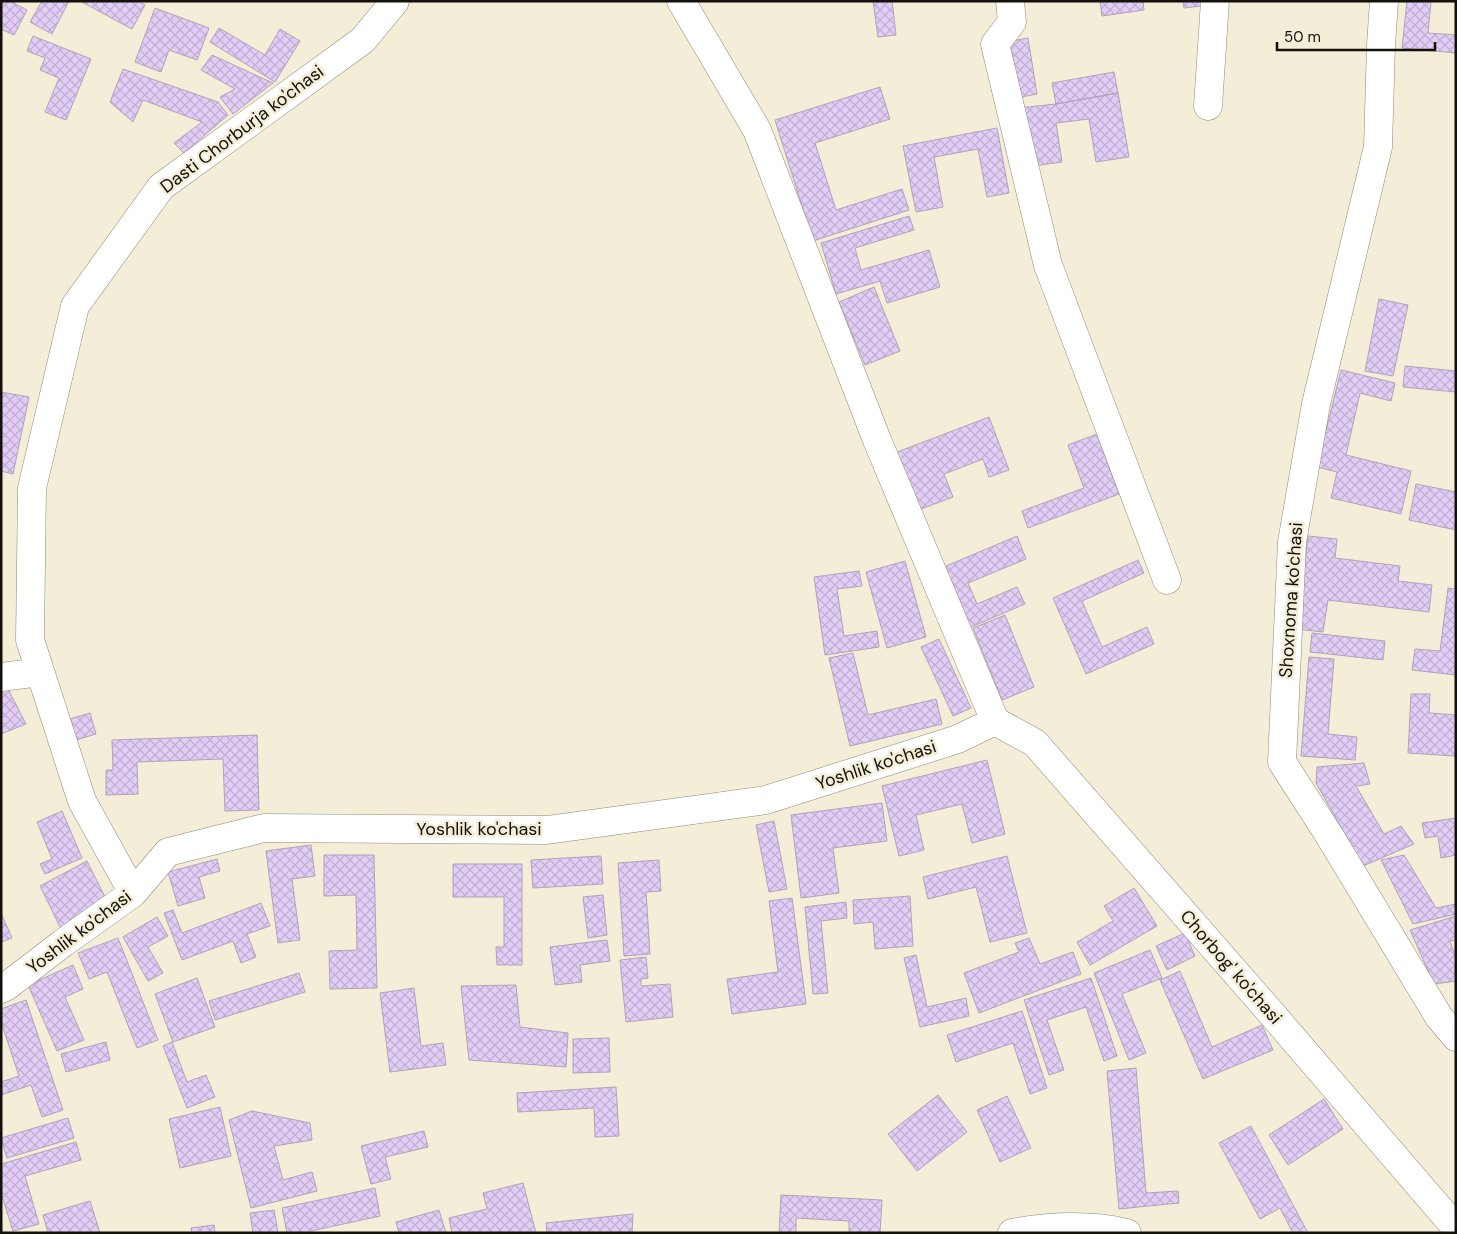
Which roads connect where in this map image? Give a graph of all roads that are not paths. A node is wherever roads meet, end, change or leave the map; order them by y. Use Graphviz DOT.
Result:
graph roads {
  1 [pos="395,1"];
  2 [pos="681,1"];
  3 [pos="1010,1"];
  4 [pos="1216,1"];
  5 [pos="1384,1"];
  6 [pos="1208,106"];
  7 [pos="1167,580"];
  8 [pos="40,672"];
  9 [pos="1,678"];
  10 [pos="995,721"];
  11 [pos="133,893"];
  12 [pos="1,989"];
  13 [pos="1456,1037"];
  14 [pos="1456,1228"];
  15 [pos="1119,1232"];
  16 [pos="1012,1233"];
  1 -- 8 [label="street, Dasti Chorburja ko'chasi"];
  2 -- 10 [label="street"];
  3 -- 7 [label="street"];
  4 -- 6 [label="street"];
  5 -- 13 [label="street, Shoxnoma ko'chasi"];
  8 -- 9 [label="street"];
  8 -- 11 [label="street, Dasti Chorburja ko'chasi"];
  10 -- 11 [label="street, Yoshlik ko'chasi"];
  10 -- 14 [label="street, Chorbog' ko'chasi"];
  11 -- 12 [label="street, Yoshlik ko'chasi"];
  15 -- 16 [label="street"];
}
